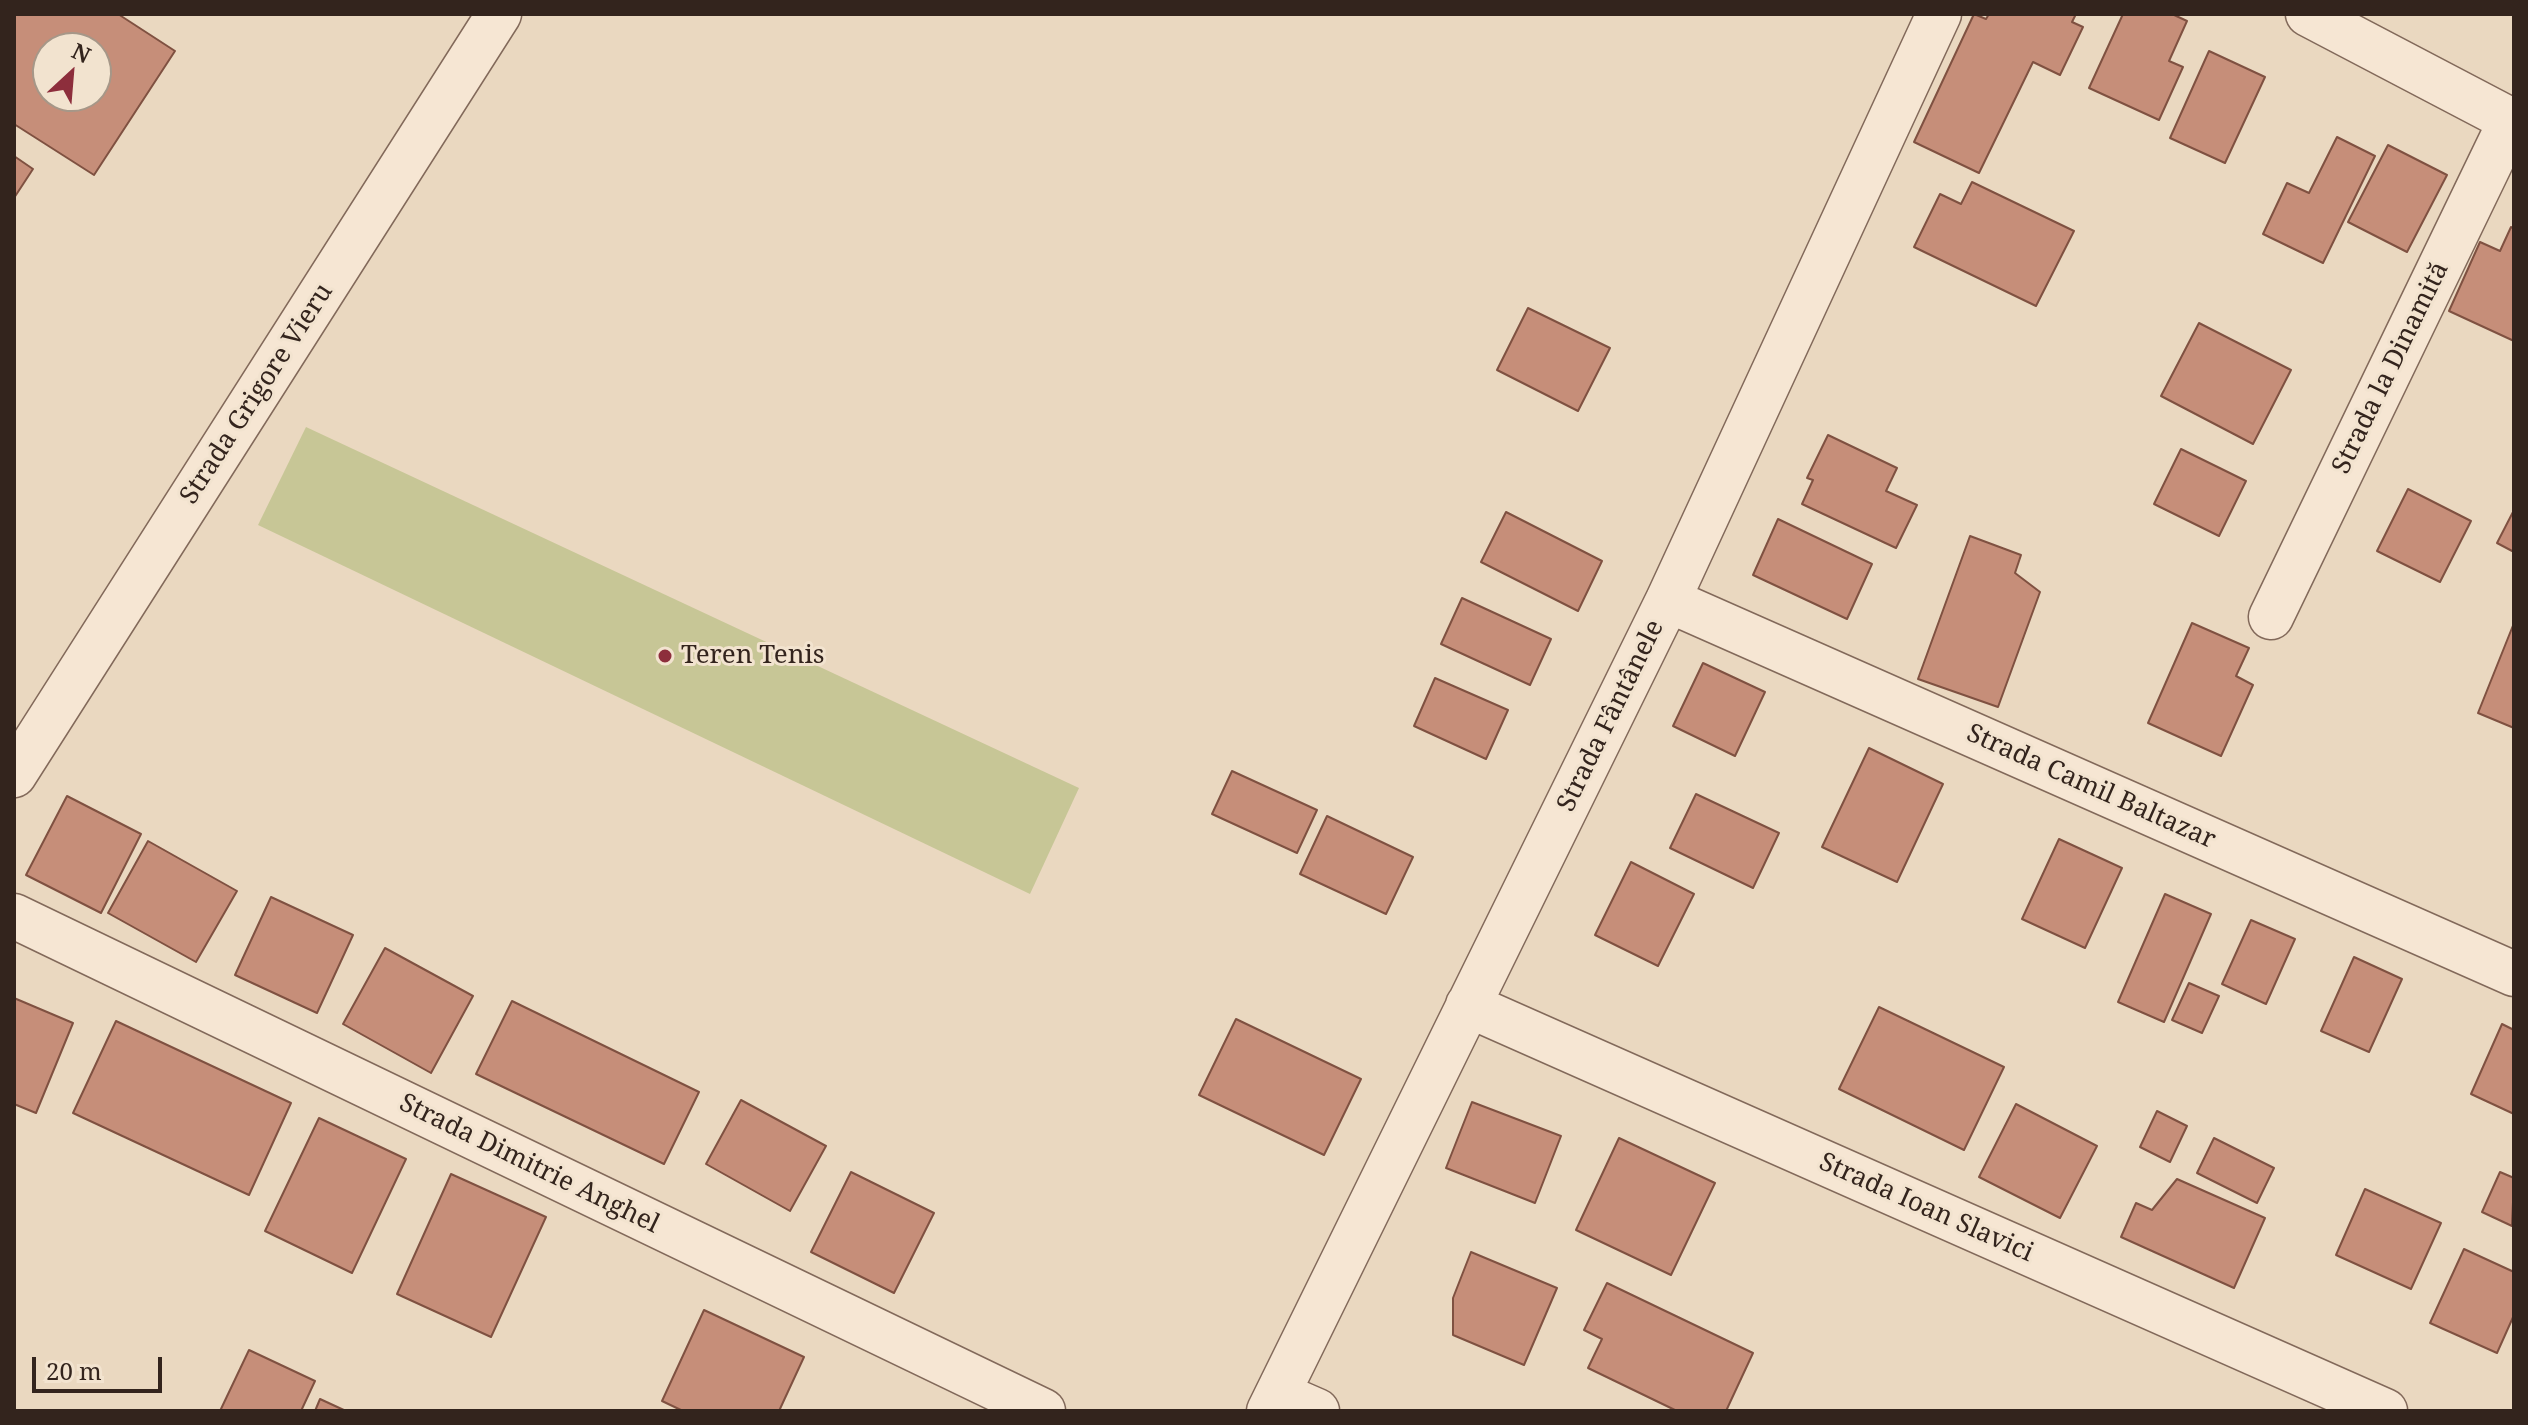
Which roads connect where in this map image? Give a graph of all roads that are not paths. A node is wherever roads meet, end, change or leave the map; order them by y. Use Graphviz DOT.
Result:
graph roads {
  1 [pos="499,14"];
  2 [pos="1939,14"];
  3 [pos="2308,14"];
  4 [pos="2512,121"];
  5 [pos="1668,600"];
  6 [pos="2271,617"];
  7 [pos="14,775"];
  8 [pos="14,916"];
  9 [pos="2514,974"];
  10 [pos="1468,1005"];
  11 [pos="1288,1405"];
  12 [pos="1043,1411"];
  13 [pos="2385,1411"];
  1 -- 7 [label="street, Strada Grigore Vieru"];
  2 -- 5 [label="street, Strada Fântânele"];
  3 -- 4 [label="street"];
  4 -- 6 [label="street, Strada la Dinamită"];
  5 -- 9 [label="street, Strada Camil Baltazar"];
  5 -- 10 [label="street, Strada Fântânele"];
  8 -- 12 [label="street, Strada Dimitrie Anghel"];
  10 -- 11 [label="street, Strada Fântânele"];
  10 -- 13 [label="street, Strada Ioan Slavici"];
}
